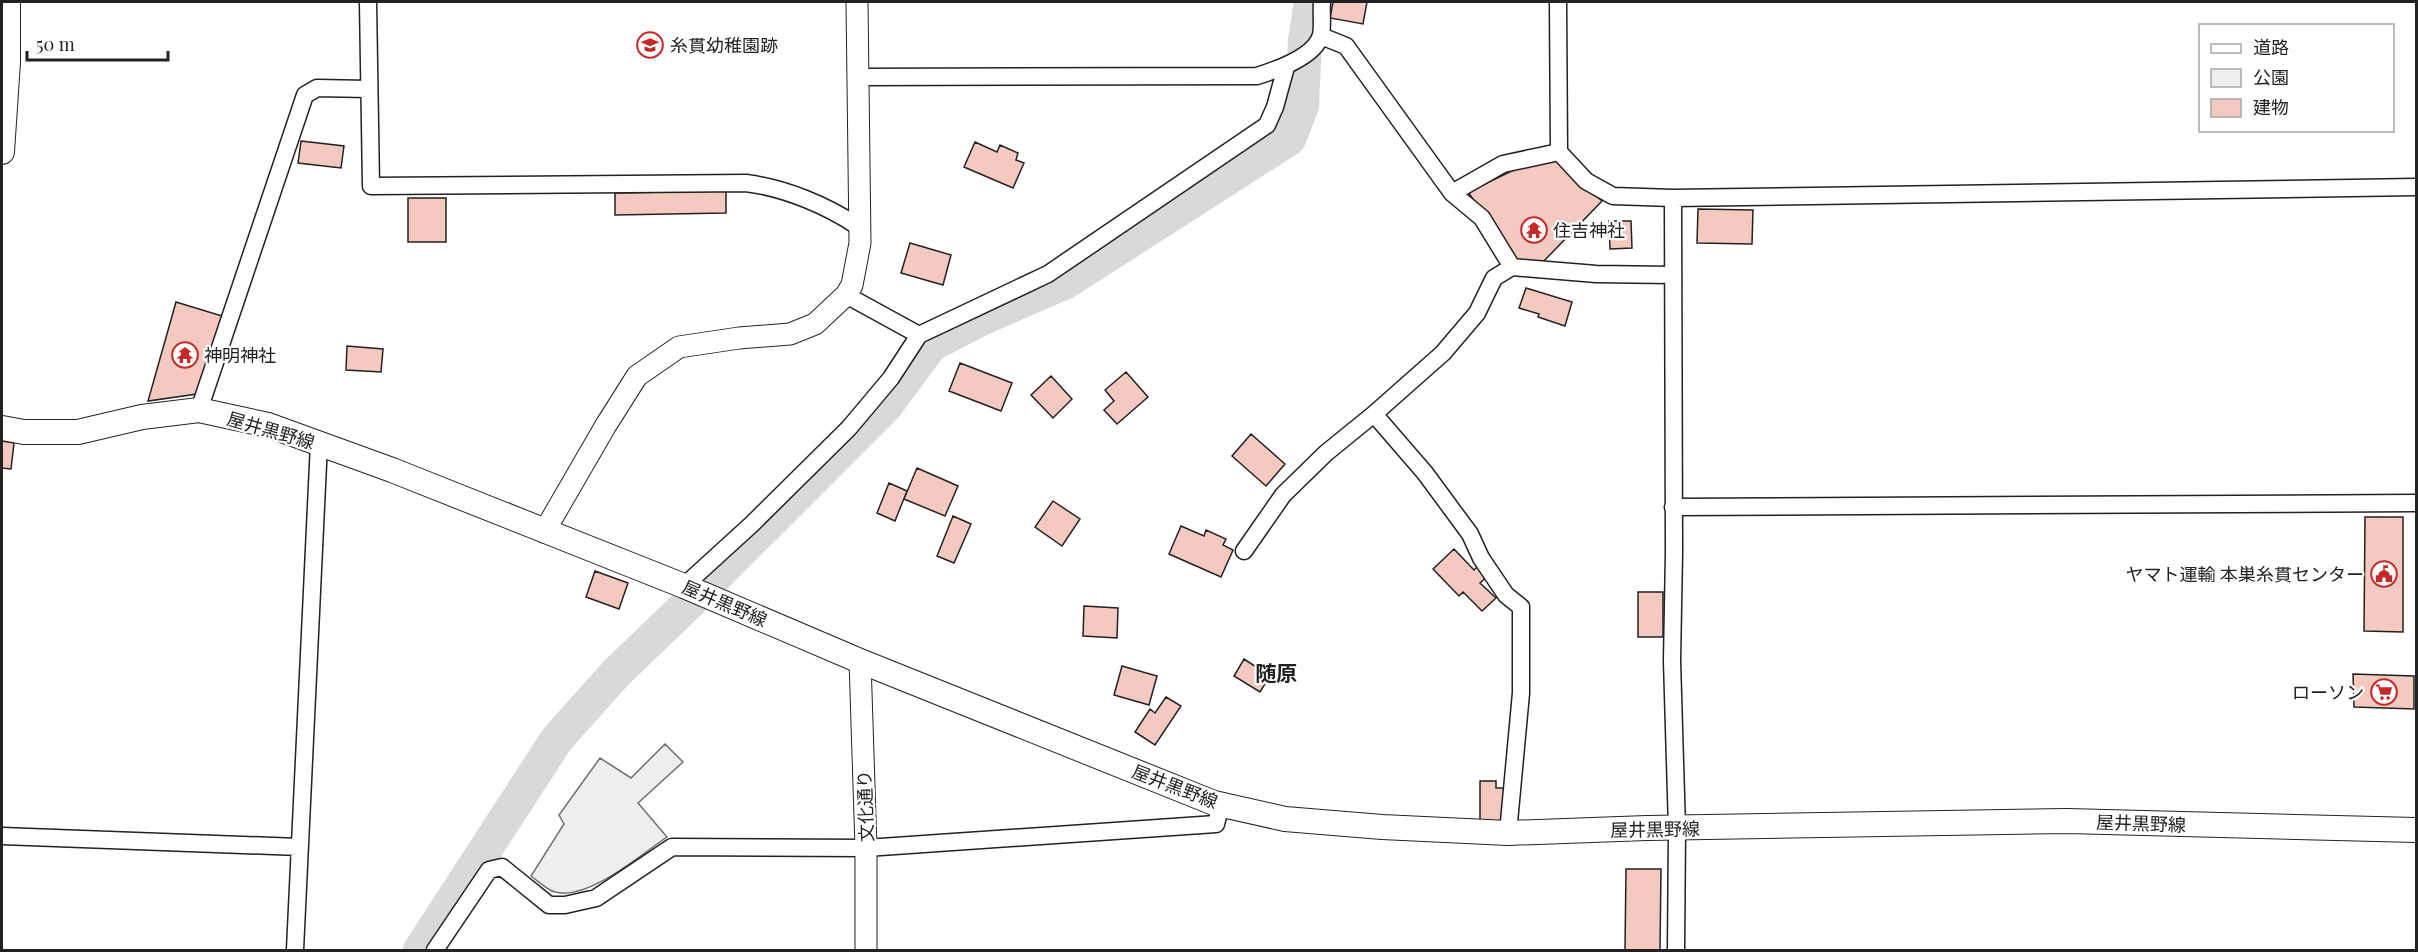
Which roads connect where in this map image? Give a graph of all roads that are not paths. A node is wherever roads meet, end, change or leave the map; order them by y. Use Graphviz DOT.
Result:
graph roads {
  1 [pos="8,2"];
  2 [pos="368,2"];
  3 [pos="857,2"];
  4 [pos="1322,2"];
  5 [pos="1558,2"];
  6 [pos="1321,36"];
  7 [pos="1286,67"];
  8 [pos="858,77"];
  9 [pos="368,89"];
  10 [pos="2,152"];
  11 [pos="1559,152"];
  12 [pos="2416,187"];
  13 [pos="1452,193"];
  14 [pos="1673,198"];
  15 [pos="859,227"];
  16 [pos="1512,267"];
  17 [pos="1672,275"];
  18 [pos="846,295"];
  19 [pos="919,335"];
  20 [pos="199,410"];
  21 [pos="1374,414"];
  22 [pos="2,428"];
  23 [pos="320,443"];
  24 [pos="2416,503"];
  25 [pos="1673,507"];
  26 [pos="544,532"];
  27 [pos="1244,551"];
  28 [pos="684,586"];
  29 [pos="860,661"];
  30 [pos="1221,804"];
  31 [pos="1677,829"];
  32 [pos="2416,830"];
  33 [pos="1508,833"];
  34 [pos="2,836"];
  35 [pos="299,848"];
  36 [pos="866,848"];
  37 [pos="295,951"];
  38 [pos="435,951"];
  39 [pos="866,951"];
  40 [pos="1676,951"];
  1 -- 10 [label="main road"];
  2 -- 9 [label="street"];
  3 -- 8 [label="street"];
  4 -- 6 [label="street"];
  5 -- 11 [label="street"];
  6 -- 7 [label="street"];
  6 -- 13 [label="street"];
  7 -- 8 [label="street"];
  7 -- 19 [label="street"];
  8 -- 15 [label="street"];
  9 -- 15 [label="street"];
  9 -- 20 [label="street"];
  11 -- 13 [label="street"];
  11 -- 14 [label="street"];
  12 -- 14 [label="street"];
  13 -- 16 [label="street"];
  14 -- 17 [label="street"];
  15 -- 18 [label="street"];
  16 -- 17 [label="street"];
  16 -- 21 [label="street"];
  17 -- 25 [label="street"];
  18 -- 19 [label="street"];
  18 -- 26 [label="street"];
  19 -- 28 [label="street"];
  20 -- 22 [label="main road, 屋井黒野線"];
  20 -- 23 [label="main road, 屋井黒野線"];
  21 -- 27 [label="street"];
  21 -- 33 [label="street"];
  23 -- 26 [label="main road, 屋井黒野線"];
  23 -- 35 [label="street"];
  24 -- 25 [label="street"];
  25 -- 31 [label="street"];
  26 -- 28 [label="main road, 屋井黒野線"];
  28 -- 29 [label="main road, 屋井黒野線"];
  29 -- 30 [label="main road, 屋井黒野線"];
  29 -- 36 [label="street, 文化通り"];
  30 -- 33 [label="main road, 屋井黒野線"];
  30 -- 36 [label="street"];
  31 -- 32 [label="main road, 屋井黒野線"];
  31 -- 33 [label="main road, 屋井黒野線"];
  31 -- 40 [label="street"];
  34 -- 35 [label="street"];
  35 -- 37 [label="street"];
  36 -- 38 [label="street"];
  36 -- 39 [label="street, 文化通り"];
}
